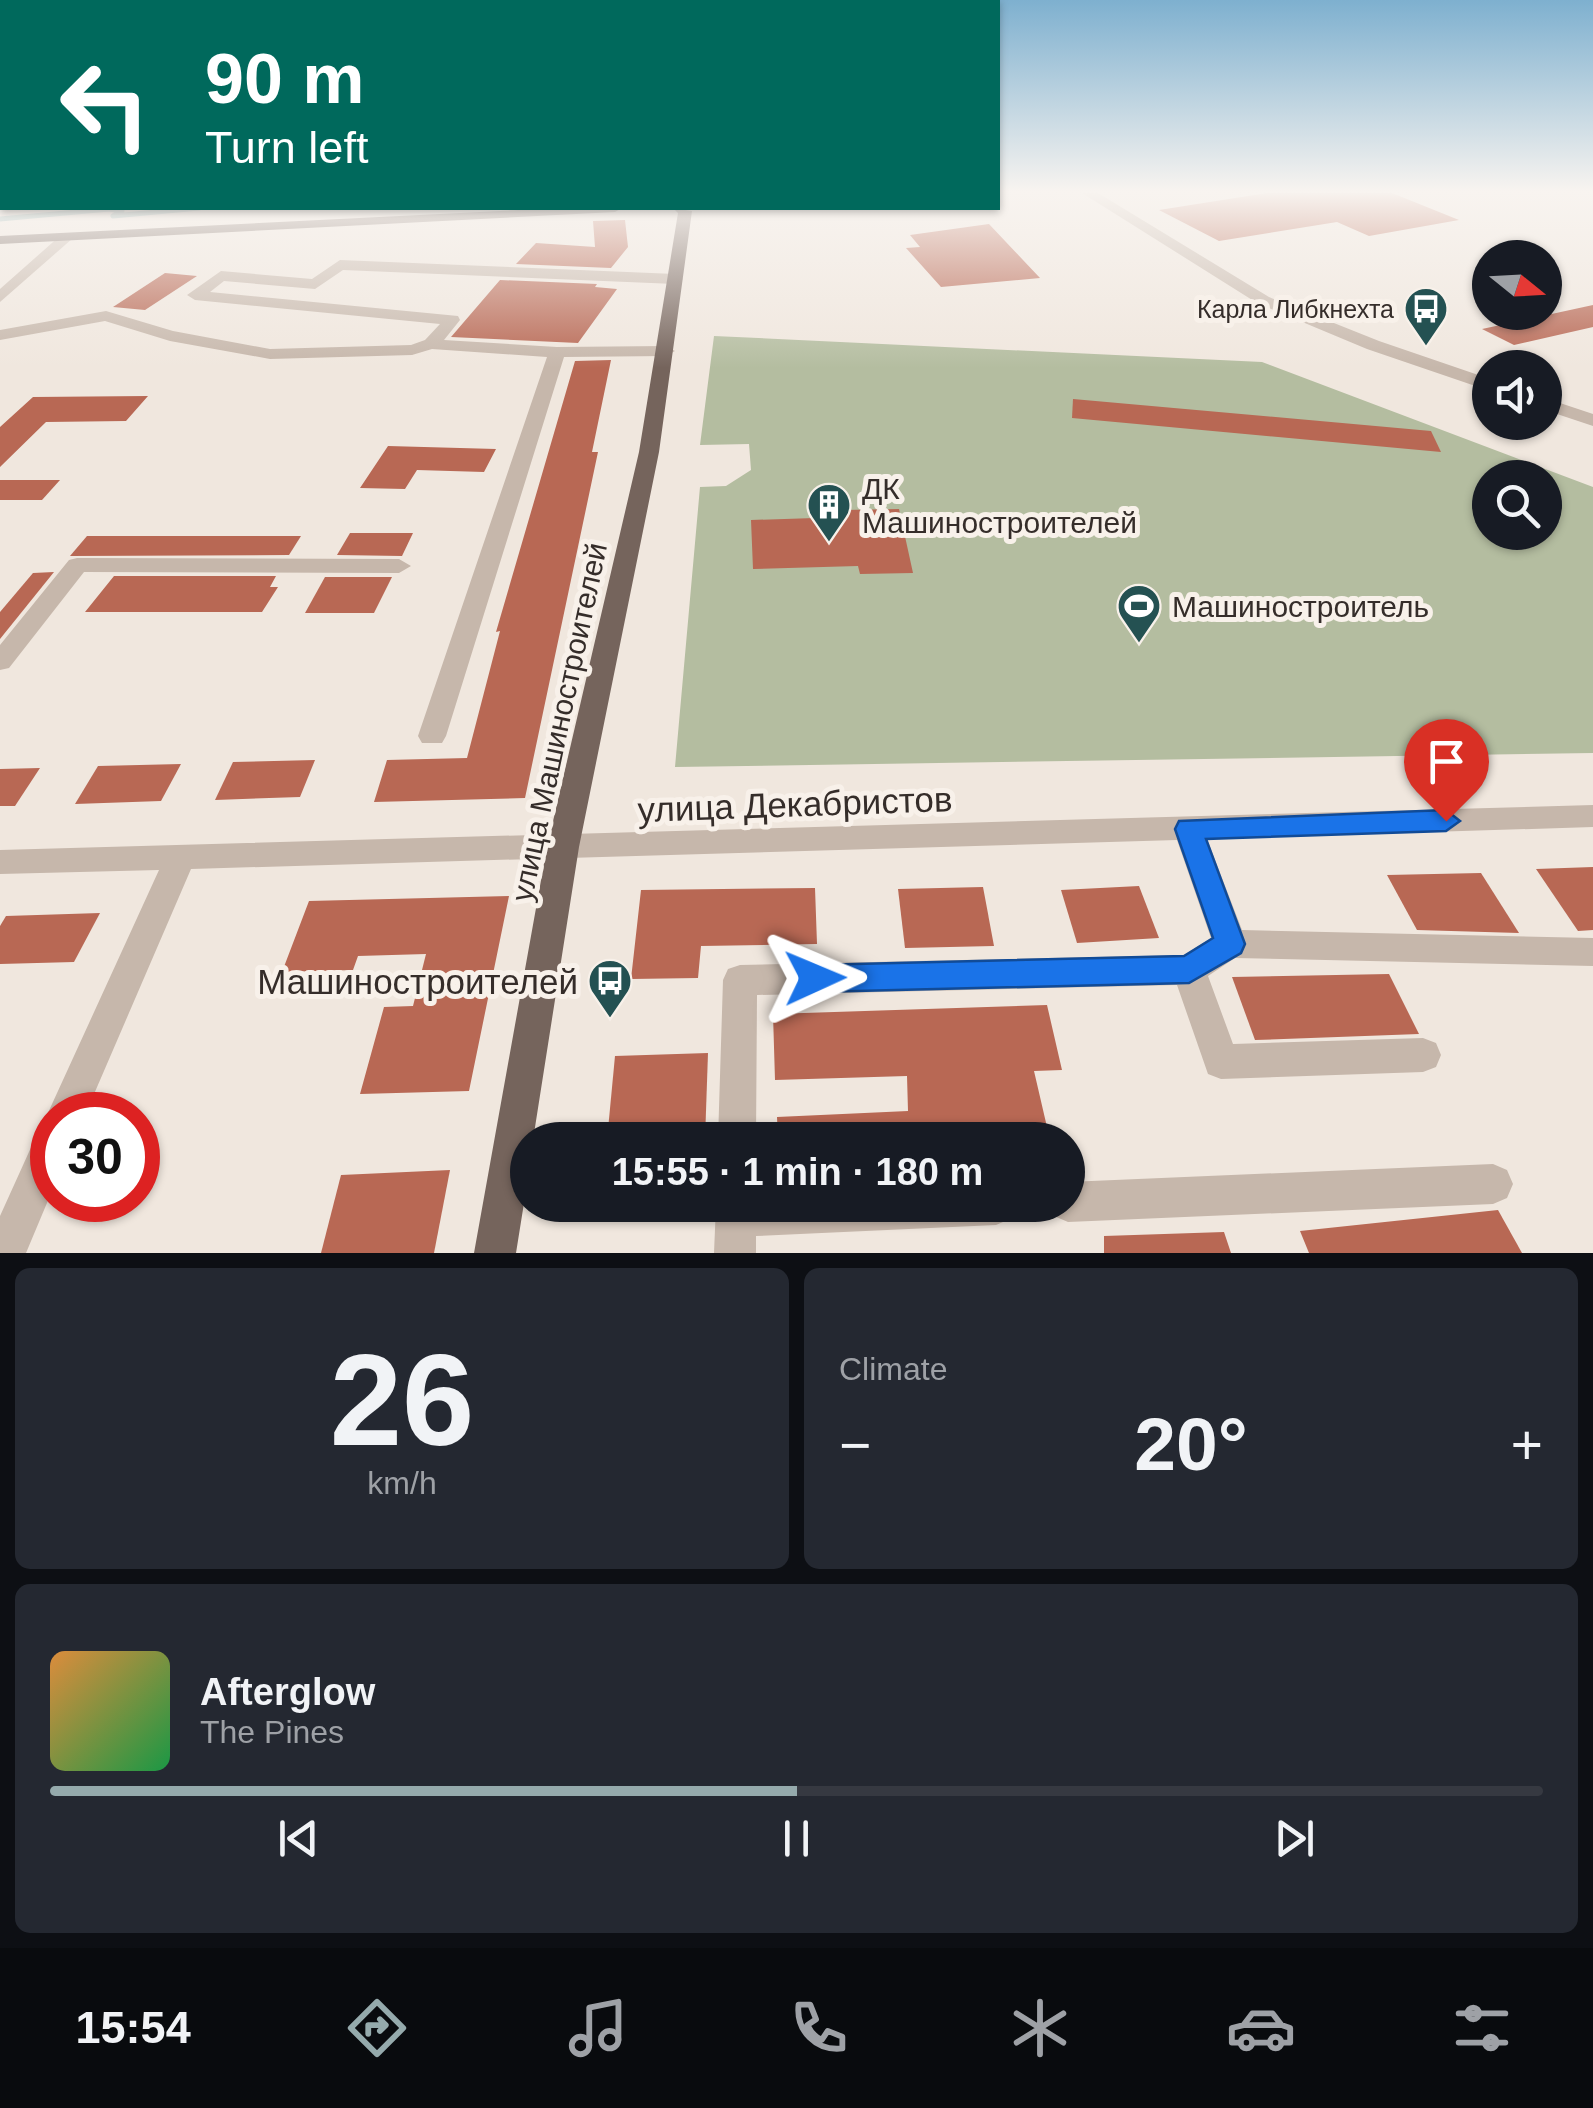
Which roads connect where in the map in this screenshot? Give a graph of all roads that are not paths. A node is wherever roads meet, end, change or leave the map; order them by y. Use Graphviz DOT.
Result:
graph roads {
  1 [pos="51,251"];
  2 [pos="679,251"];
  3 [pos="1184,251"];
  4 [pos="470,252"];
  5 [pos="676,273"];
  6 [pos="0,297"];
  7 [pos="0,335"];
  8 [pos="430,344"];
  9 [pos="666,351"];
  10 [pos="557,352"];
  11 [pos="1472,379"];
  12 [pos="1562,410"];
  13 [pos="1593,420"];
  14 [pos="400,566"];
  15 [pos="0,662"];
  16 [pos="432,736"];
  17 [pos="1593,816"];
  18 [pos="1188,829"];
  19 [pos="563,847"];
  20 [pos="181,855"];
  21 [pos="0,862"];
  22 [pos="1230,944"];
  23 [pos="1593,952"];
  24 [pos="1189,970"];
  25 [pos="1423,1055"];
  26 [pos="76,1092"];
  27 [pos="737,1122"];
  28 [pos="1493,1184"];
  29 [pos="30,1197"];
  30 [pos="1085,1201"];
  31 [pos="775,1222"];
  32 [pos="736,1225"];
  33 [pos="6,1253"];
  34 [pos="495,1253"];
  1 -- 6 [label="street"];
  2 -- 5 [label="main road, улица Машиностроителей"];
  3 -- 11 [label="street"];
  4 -- 5 [label="street"];
  5 -- 8 [label="street"];
  5 -- 9 [label="main road, улица Машиностроителей"];
  7 -- 8 [label="street"];
  8 -- 10 [label="street"];
  9 -- 10 [label="street"];
  9 -- 19 [label="main road, улица Машиностроителей"];
  10 -- 16 [label="street"];
  12 -- 13 [label="street"];
  14 -- 15 [label="street"];
  17 -- 18 [label="street, улица Декабристов"];
  18 -- 19 [label="street, улица Декабристов"];
  18 -- 22 [label="street"];
  19 -- 20 [label="street, улица Декабристов"];
  19 -- 34 [label="main road, улица Машиностроителей"];
  20 -- 21 [label="street, улица Декабристов"];
  20 -- 26 [label="street"];
  22 -- 23 [label="street"];
  22 -- 24 [label="street"];
  24 -- 25 [label="street"];
  24 -- 27 [label="street"];
  28 -- 30 [label="street"];
  29 -- 33 [label="street"];
  31 -- 32 [label="street"];
}
